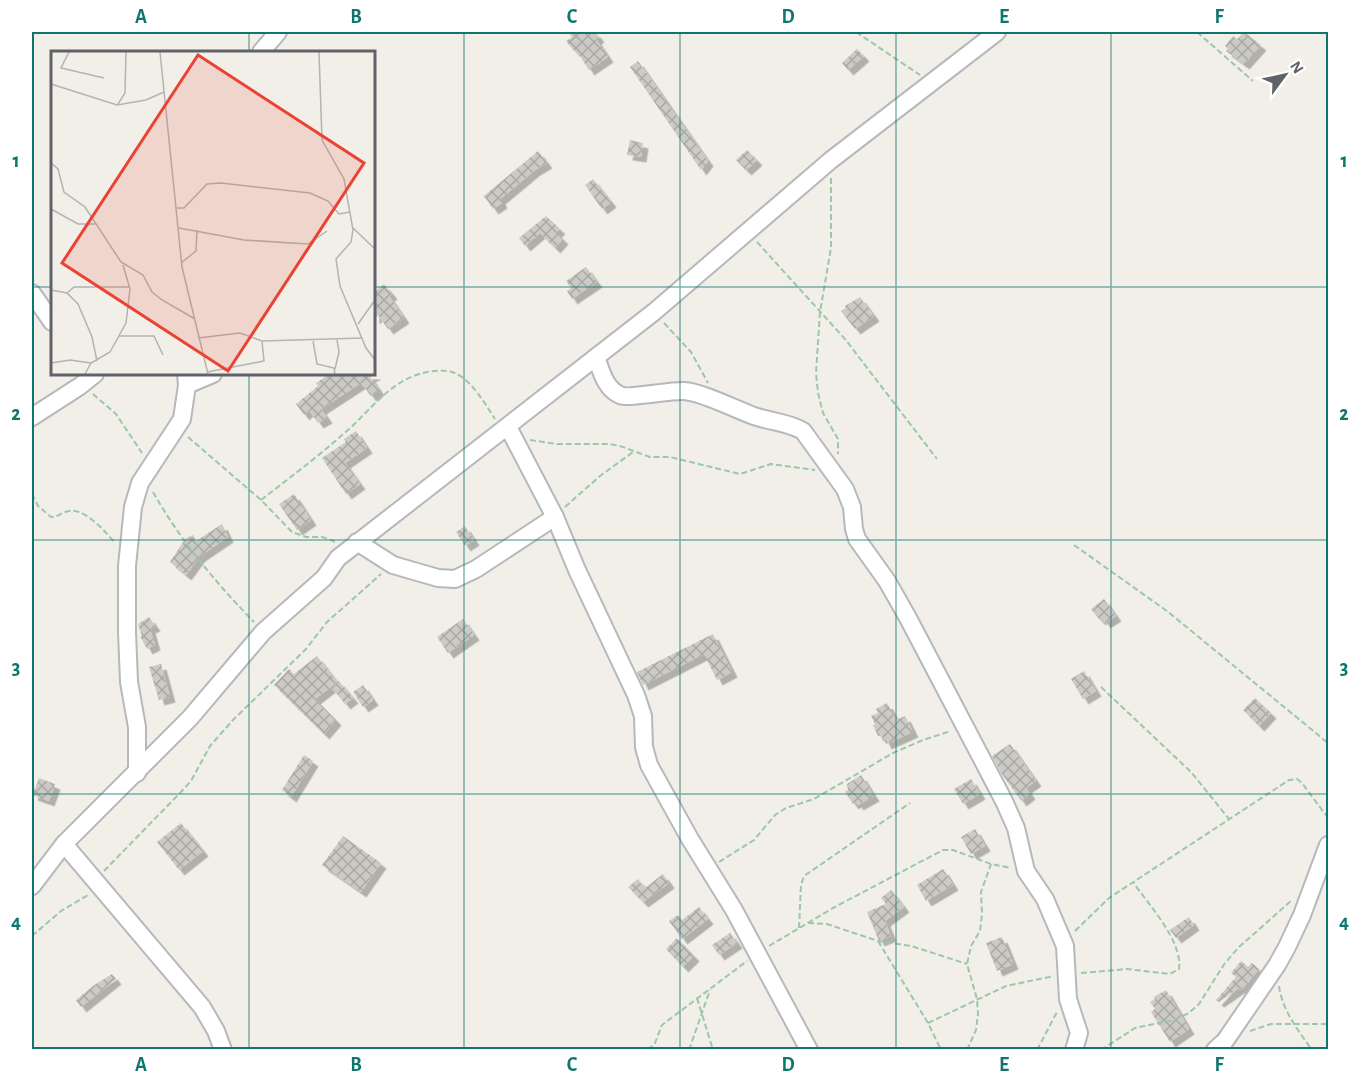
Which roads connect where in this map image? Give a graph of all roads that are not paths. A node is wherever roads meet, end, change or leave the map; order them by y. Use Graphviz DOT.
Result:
graph roads {
  1 [pos="278,32"];
  2 [pos="997,32"];
  3 [pos="262,51"];
  4 [pos="32,293"];
  5 [pos="51,321"];
  6 [pos="596,357"];
  7 [pos="208,375"];
  8 [pos="89,377"];
  9 [pos="186,380"];
  10 [pos="32,417"];
  11 [pos="508,433"];
  12 [pos="555,517"];
  13 [pos="357,542"];
  14 [pos="137,772"];
  15 [pos="64,844"];
  16 [pos="1329,845"];
  17 [pos="32,886"];
  18 [pos="1220,1045"];
  19 [pos="223,1050"];
  20 [pos="809,1050"];
  21 [pos="1074,1050"];
  1 -- 3 [label="street"];
  2 -- 6 [label="street"];
  4 -- 5 [label="street"];
  6 -- 11 [label="street"];
  6 -- 21 [label="street"];
  7 -- 9 [label="street"];
  8 -- 10 [label="street"];
  9 -- 14 [label="street"];
  11 -- 12 [label="street"];
  11 -- 13 [label="street"];
  12 -- 13 [label="street"];
  12 -- 20 [label="street"];
  13 -- 14 [label="street"];
  14 -- 15 [label="street"];
  15 -- 17 [label="street"];
  15 -- 19 [label="street"];
  16 -- 18 [label="street"];
}
